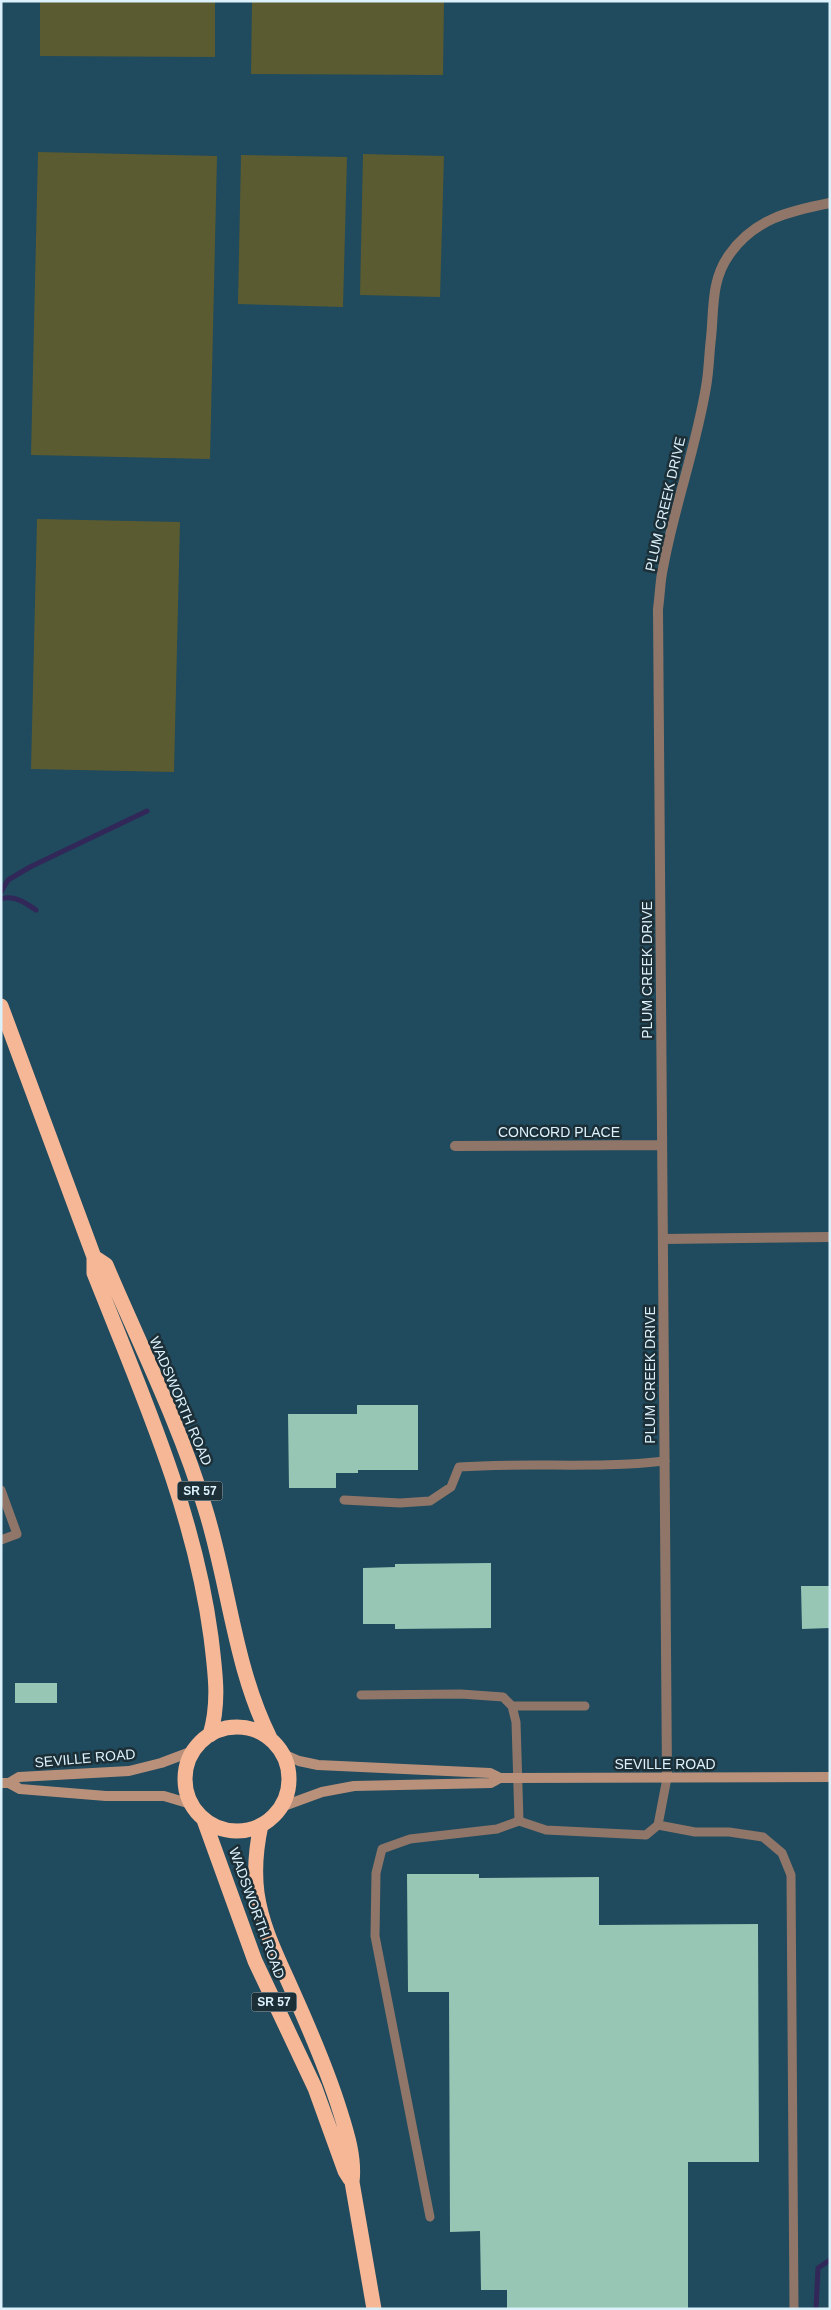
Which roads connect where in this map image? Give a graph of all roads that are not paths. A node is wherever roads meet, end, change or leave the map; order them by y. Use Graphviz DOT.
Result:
graph roads {
  1 [pos="830,203"];
  2 [pos="1,1006"];
  3 [pos="662,1145"];
  4 [pos="455,1146"];
  5 [pos="830,1237"];
  6 [pos="663,1239"];
  7 [pos="94,1257"];
  8 [pos="665,1461"];
  9 [pos="1,1490"];
  10 [pos="344,1500"];
  11 [pos="1,1540"];
  12 [pos="361,1695"];
  13 [pos="512,1706"];
  14 [pos="585,1706"];
  15 [pos="210,1735"];
  16 [pos="270,1738"];
  17 [pos="193,1751"];
  18 [pos="283,1754"];
  19 [pos="830,1777"];
  20 [pos="500,1778"];
  21 [pos="518,1778"];
  22 [pos="667,1778"];
  23 [pos="5,1783"];
  24 [pos="191,1804"];
  25 [pos="281,1807"];
  26 [pos="204,1820"];
  27 [pos="519,1821"];
  28 [pos="261,1825"];
  29 [pos="658,1825"];
  30 [pos="352,2182"];
  31 [pos="430,2217"];
  32 [pos="374,2309"];
  33 [pos="794,2309"];
  1 -- 3 [label="street, PLUM CREEK DRIVE"];
  2 -- 7 [label="highway, WADSWORTH ROAD / SR 57"];
  3 -- 4 [label="street, CONCORD PLACE"];
  3 -- 6 [label="street, PLUM CREEK DRIVE"];
  5 -- 6 [label="street"];
  6 -- 8 [label="street, PLUM CREEK DRIVE"];
  7 -- 15 [label="highway, WADSWORTH ROAD / SR 57"];
  7 -- 16 [label="highway, WADSWORTH ROAD / SR 57"];
  8 -- 10 [label="lane"];
  8 -- 22 [label="street, PLUM CREEK DRIVE"];
  9 -- 11 [label="lane"];
  12 -- 13 [label="lane"];
  13 -- 14 [label="lane"];
  13 -- 21 [label="lane"];
  15 -- 16 [label="highway, WADSWORTH ROAD"];
  15 -- 17 [label="highway, WADSWORTH ROAD"];
  16 -- 18 [label="highway, WADSWORTH ROAD / SR 57"];
  17 -- 23 [label="street, SEVILLE ROAD"];
  17 -- 24 [label="highway, WADSWORTH ROAD / SR 57"];
  18 -- 20 [label="street, SEVILLE ROAD"];
  18 -- 25 [label="highway, WADSWORTH ROAD / SR 57"];
  19 -- 22 [label="street, SEVILLE ROAD"];
  20 -- 21 [label="street, SEVILLE ROAD"];
  20 -- 25 [label="street, SEVILLE ROAD"];
  21 -- 22 [label="street, SEVILLE ROAD"];
  21 -- 27 [label="lane"];
  22 -- 29 [label="lane"];
  23 -- 24 [label="street, SEVILLE ROAD"];
  24 -- 26 [label="highway, WADSWORTH ROAD / SR 57"];
  25 -- 28 [label="highway"];
  26 -- 28 [label="highway, WADSWORTH ROAD"];
  26 -- 30 [label="highway, WADSWORTH ROAD / SR 57"];
  27 -- 29 [label="lane"];
  27 -- 31 [label="lane"];
  28 -- 30 [label="highway, WADSWORTH ROAD / SR 57"];
  29 -- 33 [label="lane"];
  30 -- 32 [label="highway, WADSWORTH ROAD / SR 57"];
}
